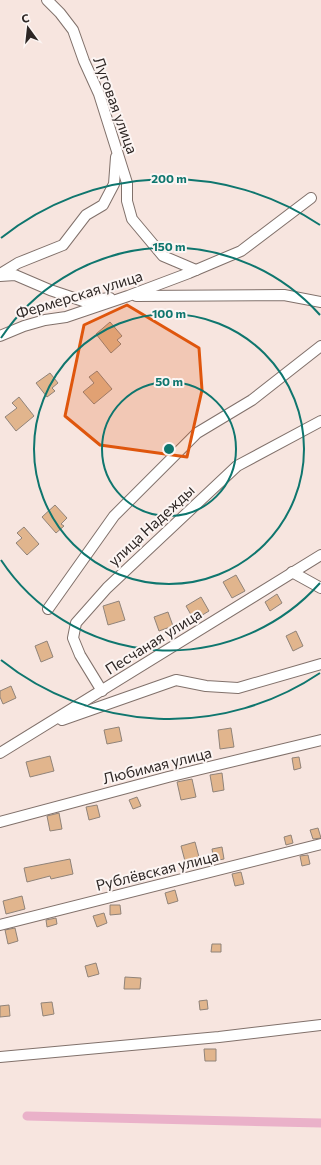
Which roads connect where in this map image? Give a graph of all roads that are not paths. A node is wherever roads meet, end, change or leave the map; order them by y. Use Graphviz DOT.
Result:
graph roads {
  1 [pos="47,0"];
  2 [pos="117,151"];
  3 [pos="311,198"];
  4 [pos="196,270"];
  5 [pos="0,275"];
  6 [pos="128,296"];
  7 [pos="321,302"];
  8 [pos="0,336"];
  9 [pos="321,346"];
  10 [pos="321,421"];
  11 [pos="321,555"];
  12 [pos="292,572"];
  13 [pos="321,588"];
  14 [pos="48,609"];
  15 [pos="321,664"];
  16 [pos="102,691"];
  17 [pos="43,727"];
  18 [pos="321,740"];
  19 [pos="0,753"];
  20 [pos="0,822"];
  21 [pos="321,844"];
  22 [pos="0,924"];
  23 [pos="321,1025"];
  24 [pos="0,1057"];
  1 -- 2 [label="street, Луговая улица"];
  2 -- 4 [label="street, Луговая улица"];
  2 -- 5 [label="street"];
  3 -- 4 [label="street, Фермерская улица"];
  4 -- 6 [label="street, Фермерская улица"];
  5 -- 6 [label="street"];
  6 -- 7 [label="street"];
  6 -- 8 [label="street, Фермерская улица"];
  9 -- 14 [label="street"];
  10 -- 16 [label="street, улица Надежды"];
  11 -- 12 [label="street, Песчаная улица"];
  12 -- 13 [label="street"];
  12 -- 16 [label="street, Песчаная улица"];
  15 -- 17 [label="street"];
  16 -- 17 [label="street, Песчаная улица"];
  17 -- 19 [label="street, Песчаная улица"];
  18 -- 20 [label="street, Любимая улица"];
  21 -- 22 [label="street, Рублёвская улица"];
  23 -- 24 [label="street"];
}
